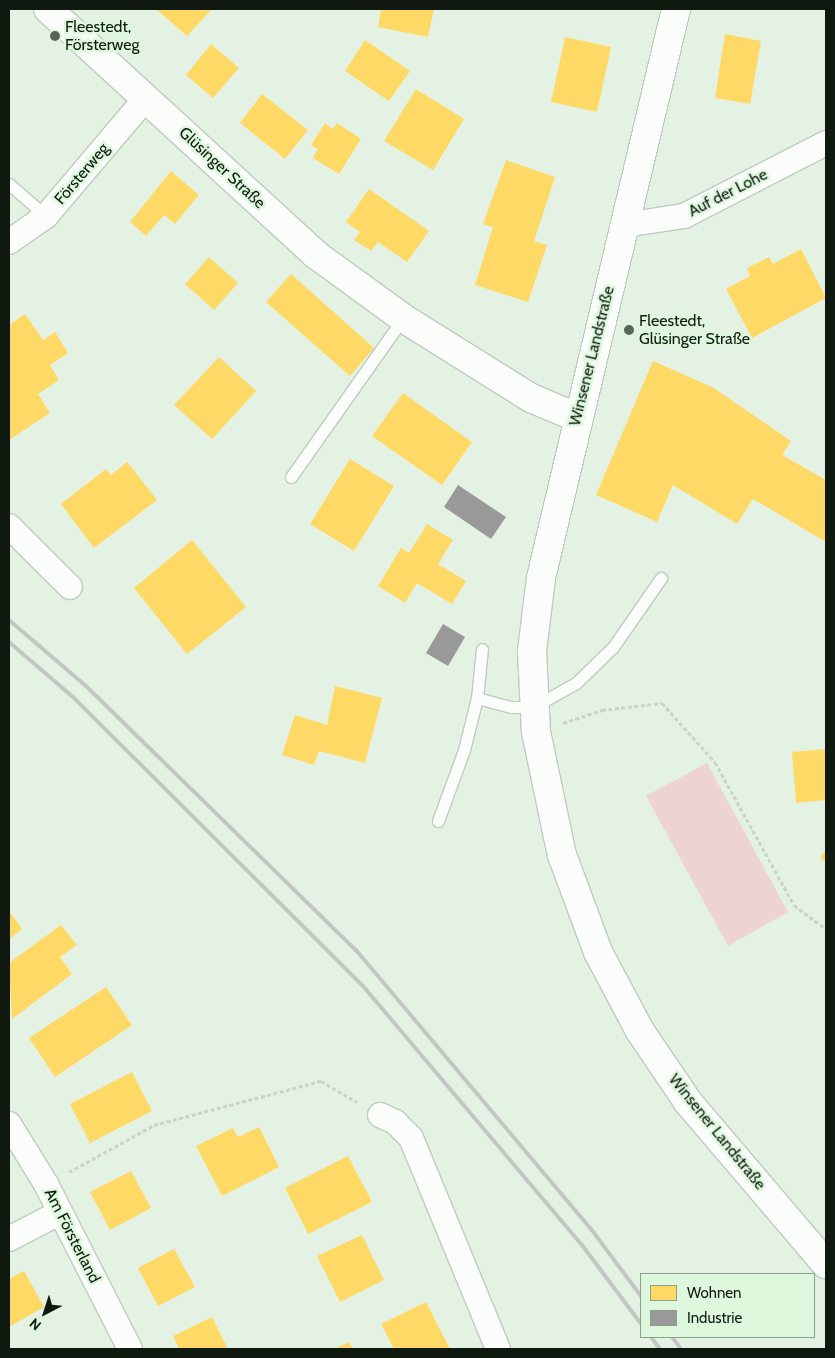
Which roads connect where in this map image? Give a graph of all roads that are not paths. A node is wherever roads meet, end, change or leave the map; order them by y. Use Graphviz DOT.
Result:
graph roads {
  1 [pos="48,9"];
  2 [pos="676,9"];
  3 [pos="146,98"];
  4 [pos="826,143"];
  5 [pos="9,184"];
  6 [pos="46,216"];
  7 [pos="625,225"];
  8 [pos="9,242"];
  9 [pos="403,318"];
  10 [pos="576,417"];
  11 [pos="291,477"];
  12 [pos="9,526"];
  13 [pos="661,578"];
  14 [pos="70,587"];
  15 [pos="482,649"];
  16 [pos="477,698"];
  17 [pos="534,719"];
  18 [pos="438,821"];
  19 [pos="380,1115"];
  20 [pos="9,1124"];
  21 [pos="60,1213"];
  22 [pos="9,1240"];
  23 [pos="826,1264"];
  24 [pos="130,1349"];
  25 [pos="498,1349"];
  1 -- 3 [label="street, Glüsinger Straße"];
  2 -- 7 [label="street, Winsener Landstraße"];
  3 -- 6 [label="street, Försterweg"];
  3 -- 9 [label="street, Glüsinger Straße"];
  4 -- 7 [label="street, Auf der Lohe"];
  5 -- 6 [label="lane"];
  6 -- 8 [label="street, Försterweg"];
  7 -- 10 [label="street, Winsener Landstraße"];
  9 -- 10 [label="street, Glüsinger Straße"];
  9 -- 11 [label="lane"];
  10 -- 17 [label="street, Winsener Landstraße"];
  12 -- 14 [label="street"];
  13 -- 17 [label="lane"];
  15 -- 16 [label="lane"];
  16 -- 17 [label="lane"];
  16 -- 18 [label="lane"];
  17 -- 23 [label="street, Winsener Landstraße"];
  19 -- 25 [label="street"];
  20 -- 21 [label="street, Am Försterland"];
  21 -- 22 [label="street"];
  21 -- 24 [label="street, Am Försterland"];
}
